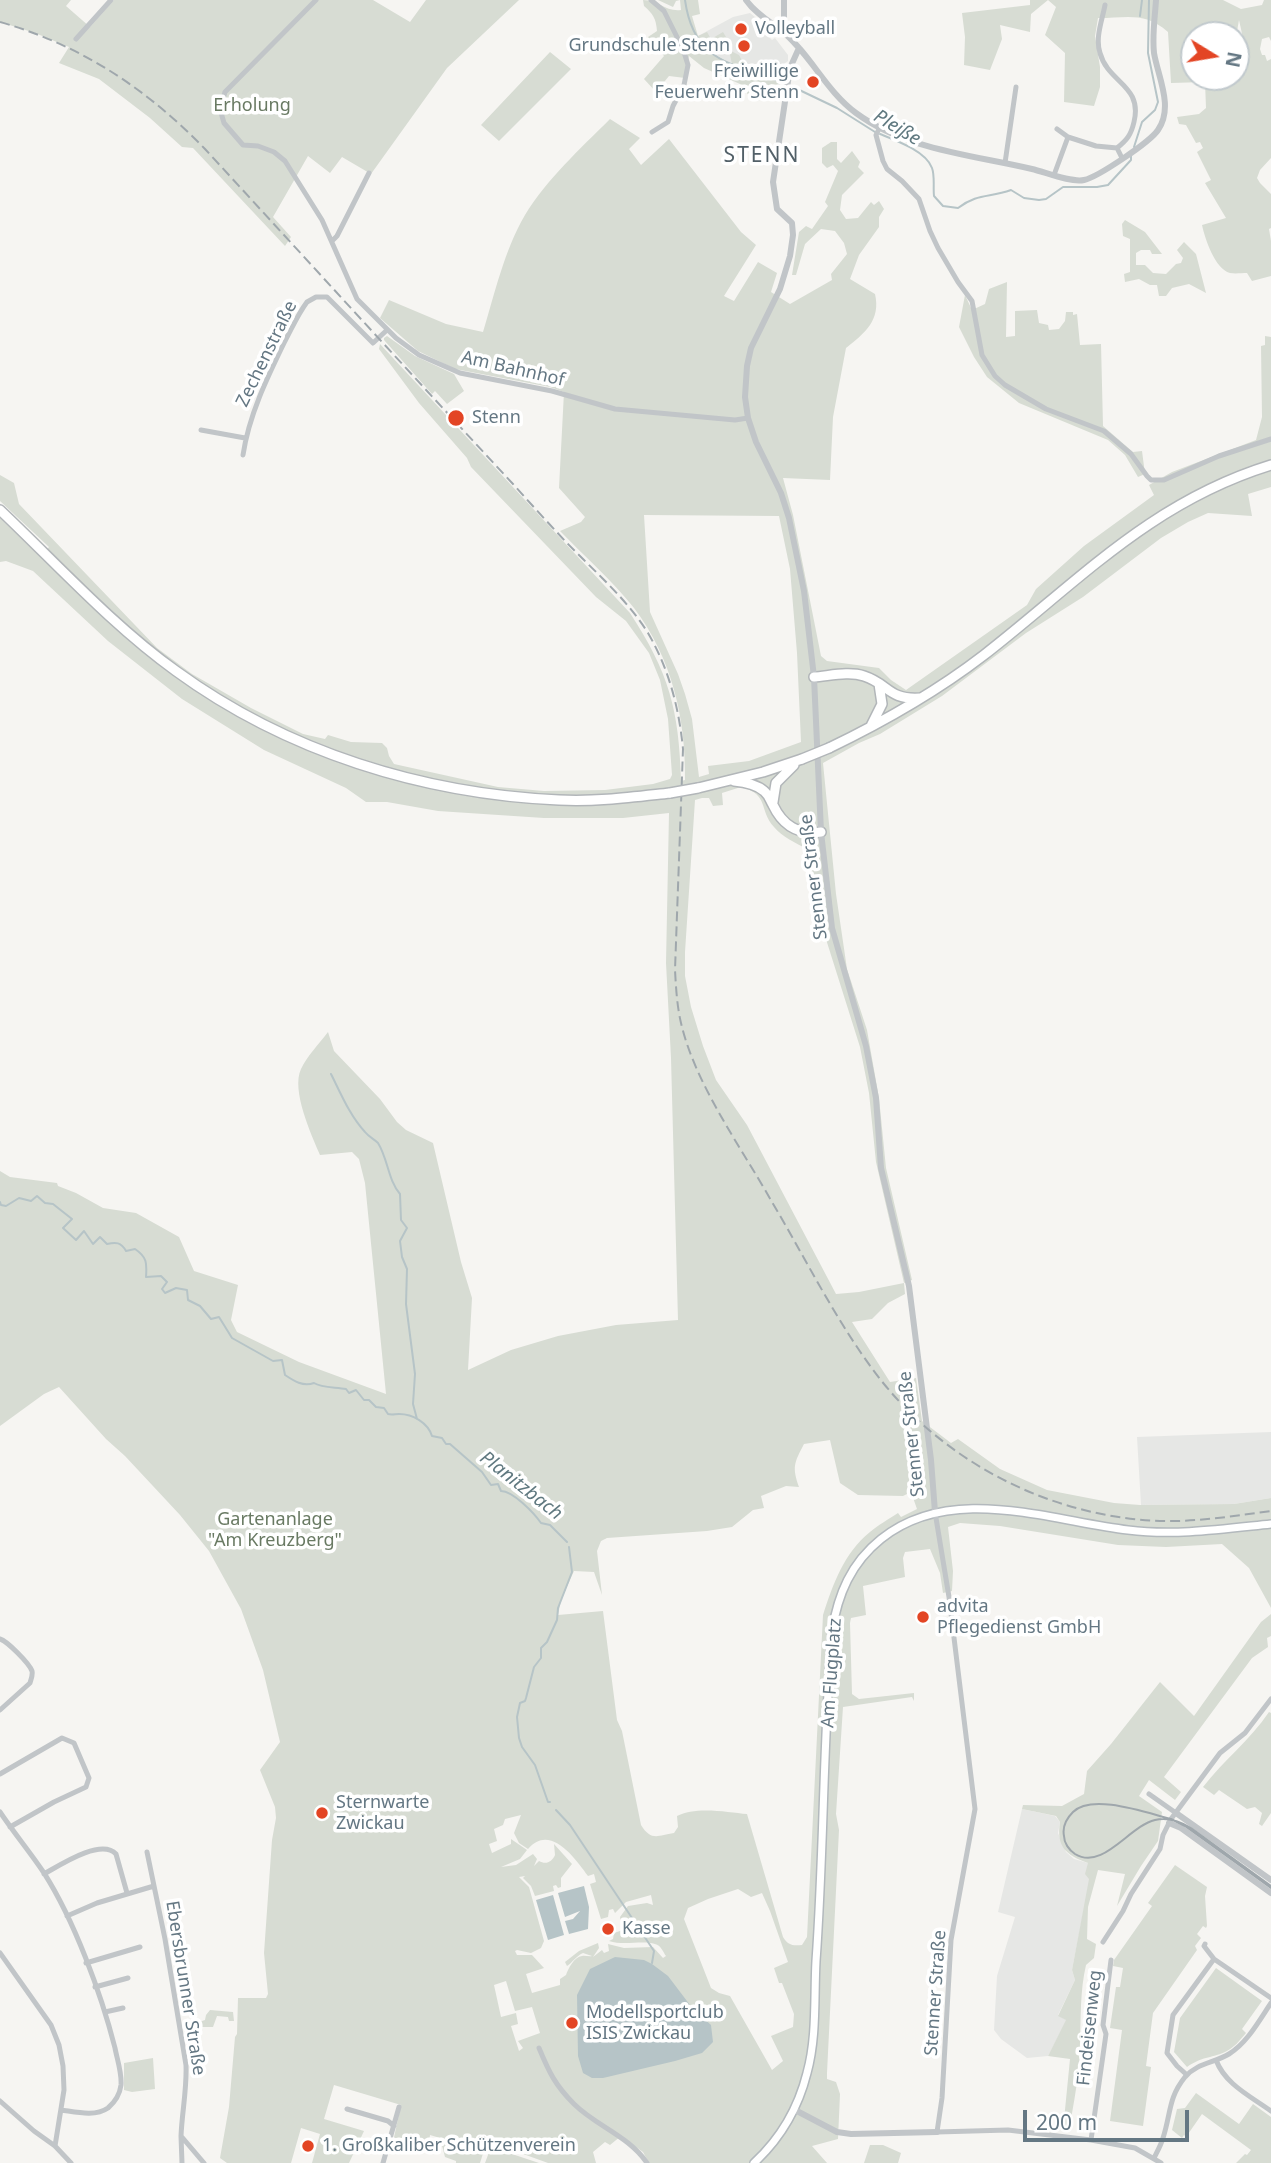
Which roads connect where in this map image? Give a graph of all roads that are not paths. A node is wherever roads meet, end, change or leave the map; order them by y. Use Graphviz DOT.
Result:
graph roads {
  1 [pos="111,0"];
  2 [pos="316,0"];
  3 [pos="651,0"];
  4 [pos="746,0"];
  5 [pos="784,0"];
  6 [pos="1156,0"];
  7 [pos="1105,5"];
  8 [pos="781,30"];
  9 [pos="76,39"];
  10 [pos="799,48"];
  11 [pos="1016,87"];
  12 [pos="880,127"];
  13 [pos="1056,129"];
  14 [pos="652,132"];
  15 [pos="1068,137"];
  16 [pos="1117,148"];
  17 [pos="1122,158"];
  18 [pos="1005,163"];
  19 [pos="369,173"];
  20 [pos="1054,174"];
  21 [pos="332,241"];
  22 [pos="387,330"];
  23 [pos="748,418"];
  24 [pos="201,430"];
  25 [pos="245,438"];
  26 [pos="1271,439"];
  27 [pos="243,455"];
  28 [pos="1271,465"];
  29 [pos="5,515"];
  30 [pos="814,677"];
  31 [pos="878,683"];
  32 [pos="922,698"];
  33 [pos="869,729"];
  34 [pos="800,760"];
  35 [pos="734,780"];
  36 [pos="773,805"];
  37 [pos="821,832"];
  38 [pos="935,1512"];
  39 [pos="1271,1524"];
  40 [pos="0,1639"];
  41 [pos="1270,1701"];
  42 [pos="0,1710"];
  43 [pos="0,1774"];
  44 [pos="1149,1794"];
  45 [pos="0,1812"];
  46 [pos="1176,1813"];
  47 [pos="1170,1823"];
  48 [pos="10,1827"];
  49 [pos="147,1852"];
  50 [pos="44,1874"];
  51 [pos="1269,1875"];
  52 [pos="1260,1885"];
  53 [pos="154,1886"];
  54 [pos="127,1893"];
  55 [pos="1271,1893"];
  56 [pos="67,1916"];
  57 [pos="1103,1941"];
  58 [pos="1205,1944"];
  59 [pos="140,1947"];
  60 [pos="0,1953"];
  61 [pos="1214,1959"];
  62 [pos="1111,1960"];
  63 [pos="86,1963"];
  64 [pos="128,1978"];
  65 [pos="95,1987"];
  66 [pos="1271,2001"];
  67 [pos="123,2008"];
  68 [pos="105,2012"];
  69 [pos="539,2048"];
  70 [pos="1216,2060"];
  71 [pos="1187,2075"];
  72 [pos="0,2101"];
  73 [pos="399,2107"];
  74 [pos="347,2109"];
  75 [pos="61,2110"];
  76 [pos="795,2110"];
  77 [pos="1271,2111"];
  78 [pos="394,2126"];
  79 [pos="937,2132"];
  80 [pos="181,2136"];
  81 [pos="1091,2140"];
  82 [pos="55,2146"];
  83 [pos="1151,2157"];
  84 [pos="1145,2162"];
  85 [pos="71,2163"];
  86 [pos="182,2163"];
  87 [pos="204,2163"];
  88 [pos="383,2163"];
  89 [pos="647,2163"];
  90 [pos="754,2163"];
  91 [pos="1161,2163"];
  1 -- 9 [label="street"];
  2 -- 21 [label="street, Am Bahnhof"];
  3 -- 14 [label="street"];
  4 -- 8 [label="street"];
  5 -- 8 [label="street"];
  6 -- 17 [label="street"];
  7 -- 16 [label="street"];
  8 -- 10 [label="street"];
  10 -- 12 [label="street"];
  10 -- 23 [label="street, Stenner Straße"];
  11 -- 18 [label="street"];
  12 -- 18 [label="street"];
  12 -- 26 [label="street"];
  13 -- 15 [label="street"];
  15 -- 16 [label="street"];
  15 -- 20 [label="street"];
  16 -- 17 [label="street"];
  17 -- 20 [label="street"];
  18 -- 20 [label="street"];
  19 -- 21 [label="street"];
  21 -- 22 [label="street, Am Bahnhof"];
  22 -- 23 [label="street, Am Bahnhof"];
  22 -- 25 [label="street, Zechenstraße"];
  23 -- 30 [label="street, Stenner Straße"];
  24 -- 25 [label="street"];
  25 -- 27 [label="street, Zechenstraße"];
  28 -- 32 [label="highway"];
  29 -- 35 [label="highway, bridge"];
  30 -- 31 [label="highway"];
  30 -- 37 [label="street, Stenner Straße"];
  31 -- 32 [label="highway"];
  31 -- 33 [label="highway"];
  32 -- 33 [label="highway"];
  33 -- 34 [label="highway, bridge"];
  34 -- 35 [label="highway"];
  34 -- 36 [label="highway"];
  35 -- 36 [label="highway"];
  36 -- 37 [label="highway"];
  37 -- 38 [label="street, Stenner Straße"];
  38 -- 39 [label="main road, Am Flugplatz"];
  38 -- 76 [label="main road, Am Flugplatz"];
  38 -- 79 [label="street, Stenner Straße"];
  40 -- 42 [label="street"];
  41 -- 46 [label="street"];
  43 -- 48 [label="street"];
  44 -- 46 [label="street"];
  45 -- 48 [label="street"];
  46 -- 47 [label="street"];
  46 -- 51 [label="street"];
  47 -- 52 [label="street"];
  47 -- 57 [label="street"];
  48 -- 50 [label="street"];
  49 -- 53 [label="street, Ebersbrunner Straße"];
  50 -- 54 [label="street"];
  50 -- 56 [label="street"];
  51 -- 52 [label="street"];
  52 -- 55 [label="street"];
  53 -- 54 [label="street"];
  53 -- 80 [label="street, Ebersbrunner Straße"];
  54 -- 56 [label="street"];
  56 -- 63 [label="street"];
  58 -- 61 [label="street"];
  59 -- 63 [label="street"];
  60 -- 75 [label="street"];
  61 -- 66 [label="street"];
  61 -- 71 [label="street"];
  62 -- 81 [label="street, Findeisenweg"];
  63 -- 65 [label="street"];
  64 -- 65 [label="street"];
  65 -- 68 [label="street"];
  66 -- 70 [label="street"];
  67 -- 68 [label="street"];
  68 -- 75 [label="street"];
  69 -- 89 [label="street"];
  70 -- 71 [label="street"];
  70 -- 77 [label="street"];
  71 -- 83 [label="street"];
  72 -- 82 [label="street"];
  73 -- 78 [label="street"];
  74 -- 78 [label="street"];
  75 -- 82 [label="street"];
  76 -- 79 [label="street"];
  76 -- 90 [label="main road, Am Flugplatz"];
  78 -- 88 [label="street"];
  79 -- 81 [label="street"];
  80 -- 86 [label="street, Ebersbrunner Straße"];
  80 -- 87 [label="street"];
  81 -- 83 [label="street"];
  82 -- 85 [label="street"];
  83 -- 84 [label="street"];
  83 -- 91 [label="street"];
}
